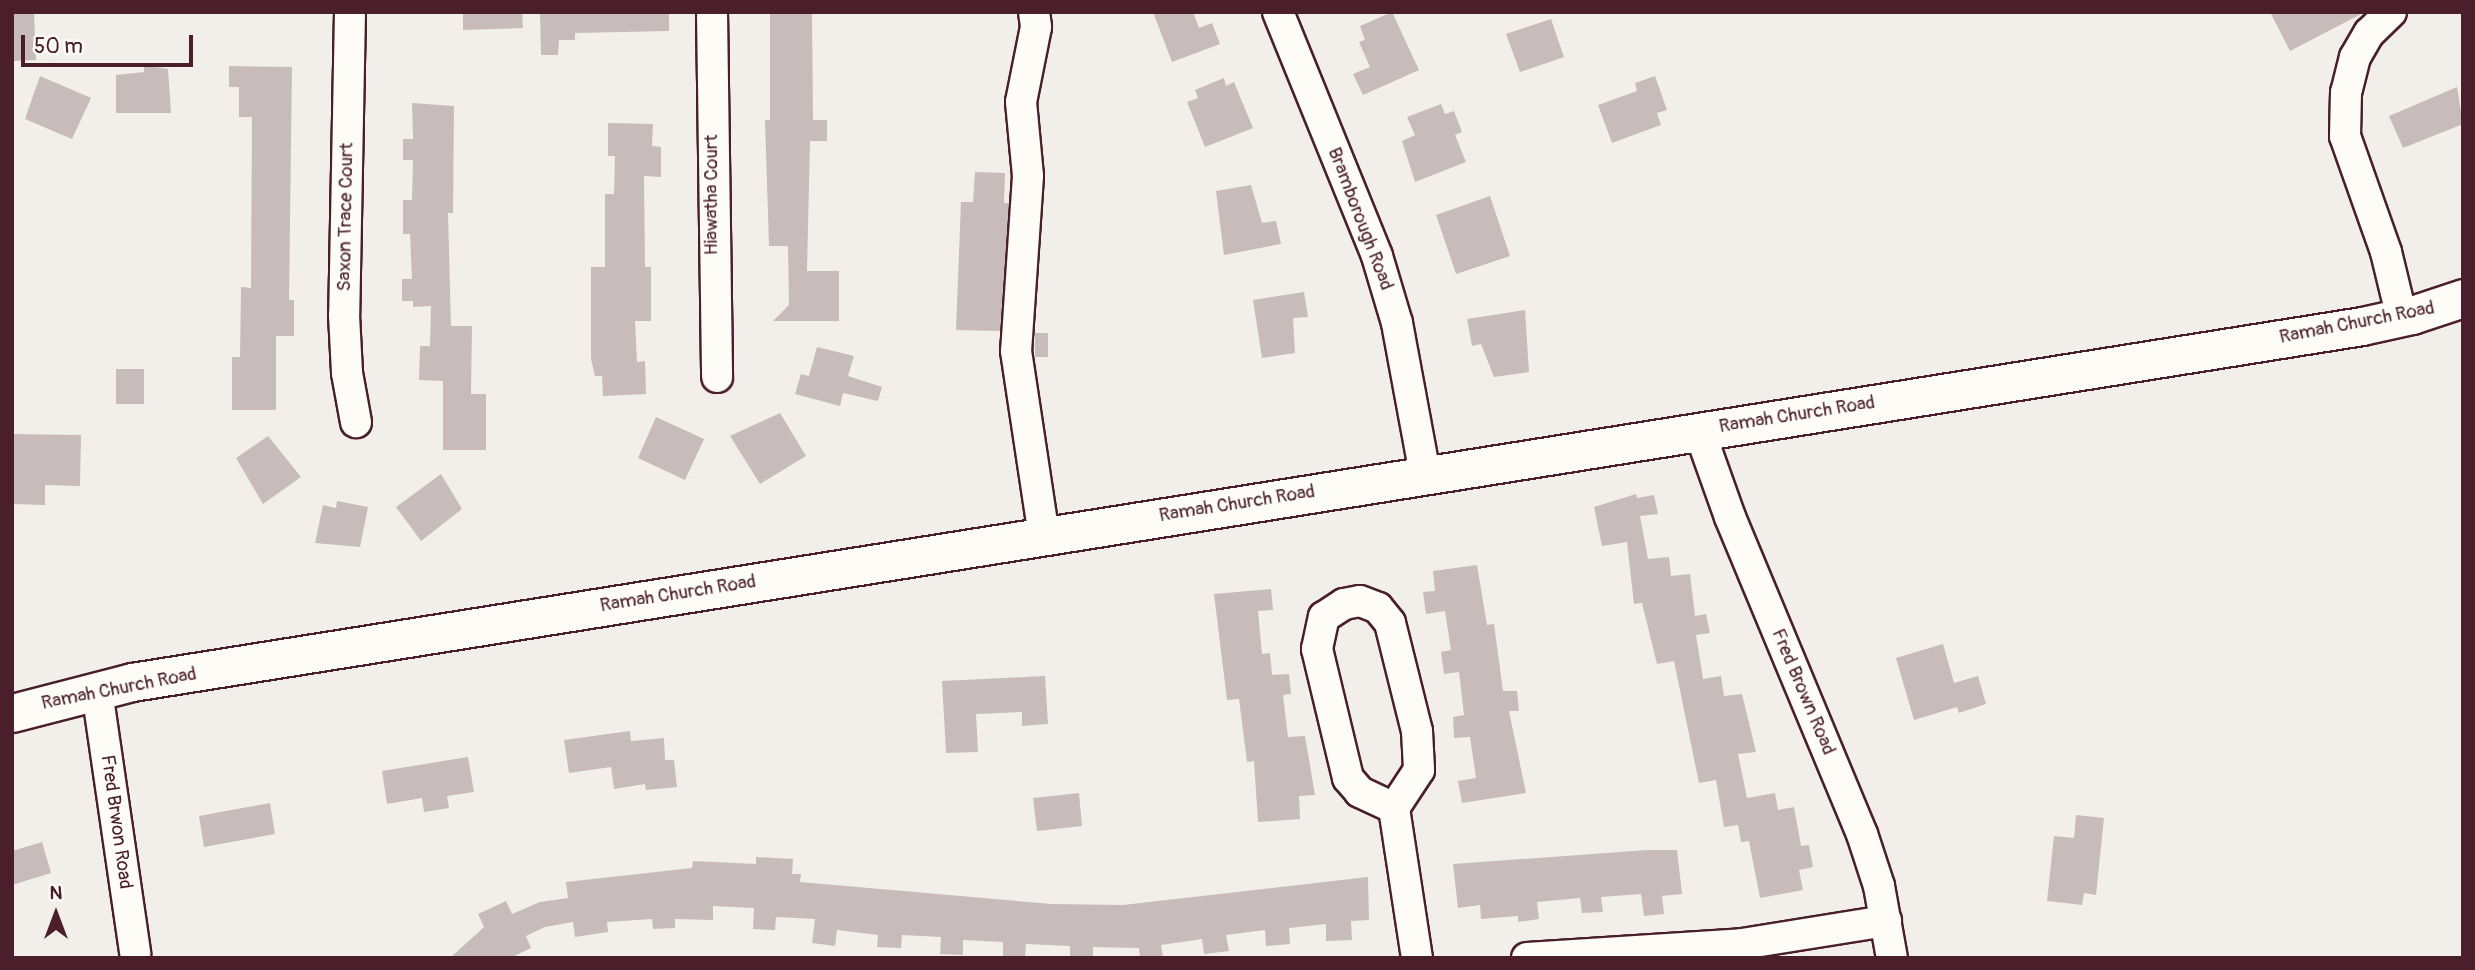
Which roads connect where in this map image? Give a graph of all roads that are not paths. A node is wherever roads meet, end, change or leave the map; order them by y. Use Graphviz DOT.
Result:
graph roads {
  1 [pos="350,12"];
  2 [pos="712,12"];
  3 [pos="1034,12"];
  4 [pos="1278,12"];
  5 [pos="2392,12"];
  6 [pos="2463,298"];
  7 [pos="2402,318"];
  8 [pos="717,377"];
  9 [pos="356,422"];
  10 [pos="1699,430"];
  11 [pos="1425,474"];
  12 [pos="1044,536"];
  13 [pos="97,691"];
  14 [pos="12,713"];
  15 [pos="1394,808"];
  16 [pos="1886,921"];
  17 [pos="135,953"];
  18 [pos="1418,958"];
  19 [pos="1527,958"];
  20 [pos="1892,958"];
  1 -- 9 [label="street, Saxon Trace Court"];
  2 -- 8 [label="street, Hiawatha Court"];
  3 -- 12 [label="street"];
  4 -- 11 [label="street, Bramborough Road"];
  5 -- 7 [label="street"];
  6 -- 7 [label="main road, Ramah Church Road"];
  7 -- 10 [label="main road, Ramah Church Road"];
  10 -- 11 [label="main road, Ramah Church Road"];
  10 -- 16 [label="street, Fred Brown Road"];
  11 -- 12 [label="main road, Ramah Church Road"];
  12 -- 13 [label="main road, Ramah Church Road"];
  13 -- 14 [label="main road, Ramah Church Road"];
  13 -- 17 [label="street, Fred Brwon Road"];
  15 -- 15 [label="street"];
  15 -- 18 [label="street"];
  16 -- 19 [label="street"];
  16 -- 20 [label="street, Fred Brown Road"];
}
